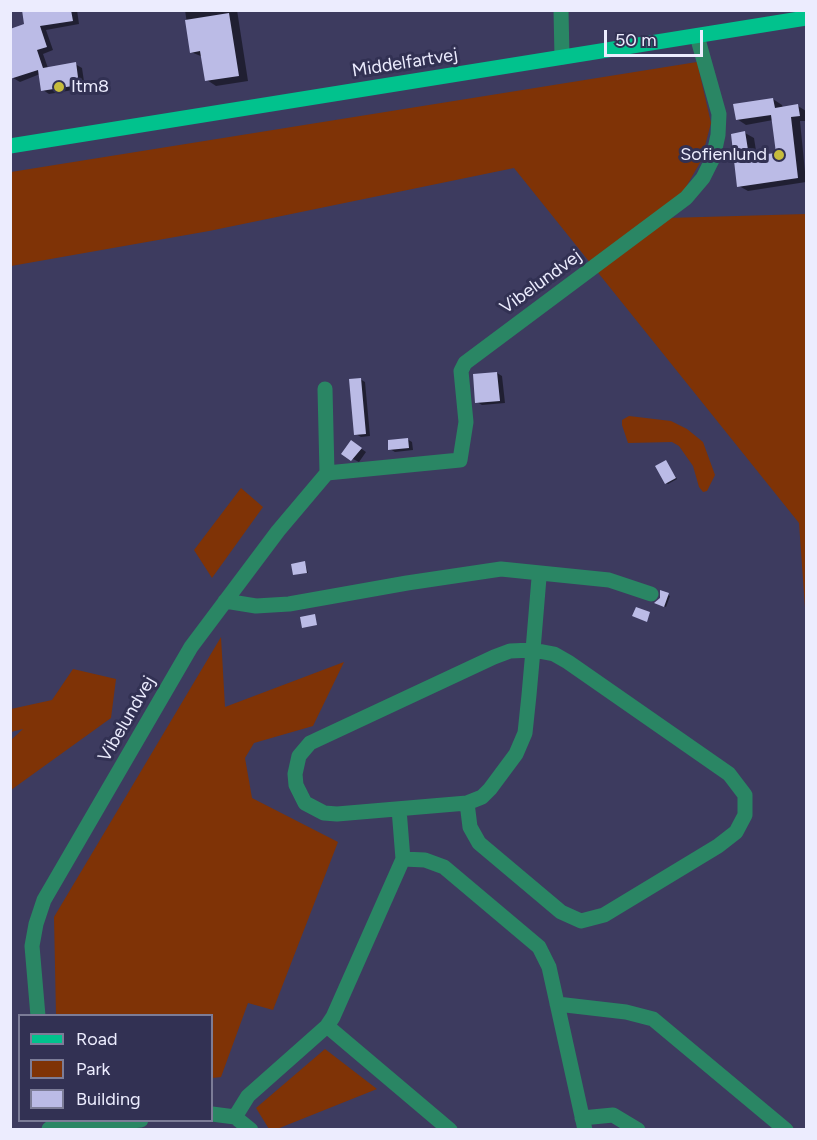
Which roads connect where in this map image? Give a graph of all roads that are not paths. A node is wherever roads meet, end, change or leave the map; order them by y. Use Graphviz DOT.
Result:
graph roads {
  1 [pos="561,10"];
  2 [pos="807,18"];
  3 [pos="697,36"];
  4 [pos="562,57"];
  5 [pos="10,146"];
  6 [pos="325,389"];
  7 [pos="327,472"];
  8 [pos="539,573"];
  9 [pos="651,594"];
  10 [pos="225,601"];
  11 [pos="533,650"];
  12 [pos="466,803"];
  13 [pos="399,809"];
  14 [pos="403,859"];
  15 [pos="557,1004"];
  16 [pos="38,1014"];
  17 [pos="327,1026"];
  18 [pos="213,1114"];
  19 [pos="235,1117"];
  20 [pos="121,1122"];
  21 [pos="584,1124"];
  22 [pos="49,1129"];
  23 [pos="251,1130"];
  24 [pos="450,1130"];
  25 [pos="638,1130"];
  26 [pos="786,1130"];
  1 -- 4 [label="street"];
  2 -- 3 [label="main road, Middelfartvej"];
  3 -- 4 [label="main road, Middelfartvej"];
  3 -- 7 [label="street, Vibelundvej"];
  4 -- 5 [label="main road, Middelfartvej"];
  6 -- 7 [label="street"];
  7 -- 10 [label="street, Vibelundvej"];
  8 -- 9 [label="street"];
  8 -- 10 [label="street"];
  8 -- 11 [label="street"];
  10 -- 16 [label="street, Vibelundvej"];
  11 -- 12 [label="street"];
  11 -- 12 [label="street"];
  11 -- 13 [label="street"];
  12 -- 13 [label="street"];
  13 -- 14 [label="street"];
  14 -- 15 [label="street"];
  14 -- 17 [label="street"];
  15 -- 21 [label="street"];
  15 -- 26 [label="street"];
  17 -- 19 [label="street"];
  17 -- 24 [label="street"];
  18 -- 19 [label="street"];
  19 -- 23 [label="street"];
  20 -- 22 [label="street"];
  21 -- 25 [label="street"];
}
